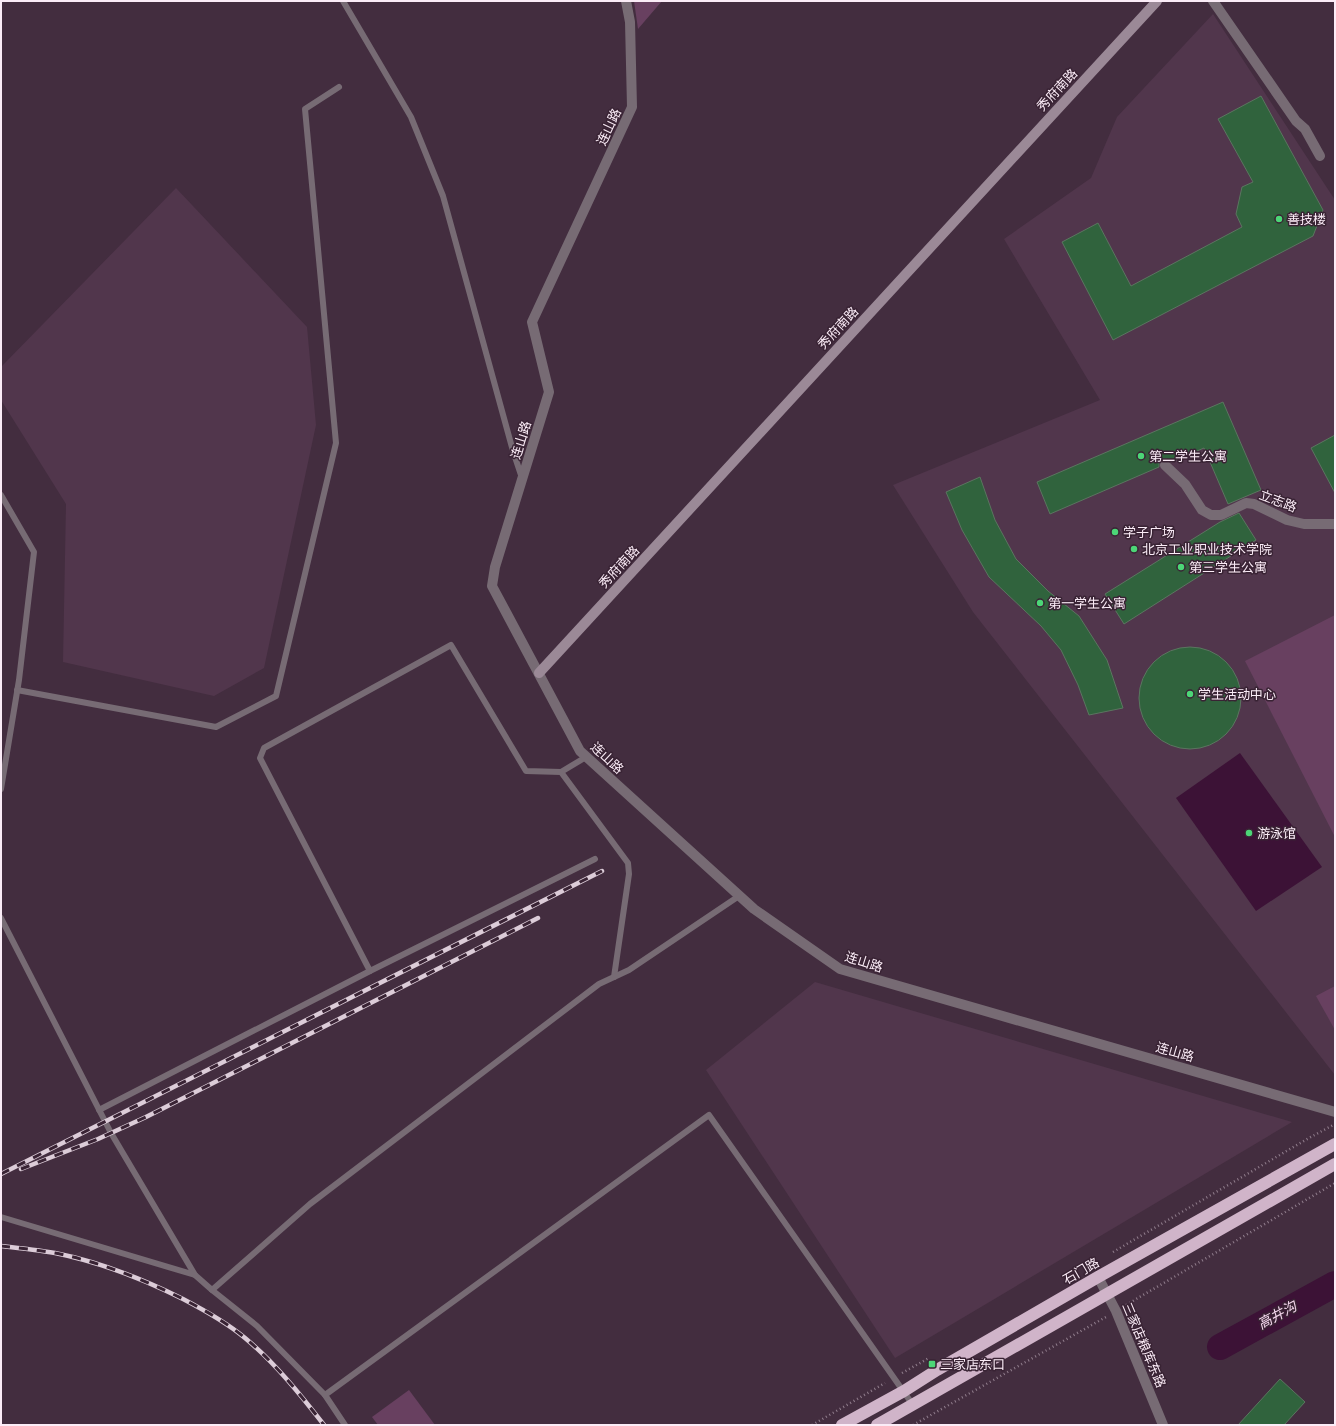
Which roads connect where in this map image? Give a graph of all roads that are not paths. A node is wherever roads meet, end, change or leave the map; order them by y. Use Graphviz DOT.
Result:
graph roads {
  1 [pos="343,1"];
  2 [pos="626,1"];
  3 [pos="1157,1"];
  4 [pos="1213,1"];
  5 [pos="339,87"];
  6 [pos="1320,156"];
  7 [pos="1165,464"];
  8 [pos="522,480"];
  9 [pos="1,494"];
  10 [pos="1335,524"];
  11 [pos="539,673"];
  12 [pos="17,690"];
  13 [pos="586,757"];
  14 [pos="561,772"];
  15 [pos="1,789"];
  16 [pos="595,859"];
  17 [pos="739,896"];
  18 [pos="1,918"];
  19 [pos="370,971"];
  20 [pos="614,977"];
  21 [pos="99,1110"];
  22 [pos="1335,1112"];
  23 [pos="1331,1146"];
  24 [pos="1335,1163"];
  25 [pos="1,1217"];
  26 [pos="195,1275"];
  27 [pos="1098,1277"];
  28 [pos="212,1290"];
  29 [pos="1107,1294"];
  30 [pos="904,1391"];
  31 [pos="325,1395"];
  32 [pos="913,1405"];
  33 [pos="345,1425"];
  34 [pos="842,1425"];
  35 [pos="877,1425"];
  36 [pos="1163,1425"];
  1 -- 8 [label="lane"];
  2 -- 8 [label="street, 连山路"];
  3 -- 11 [label="street, 秀府南路"];
  4 -- 6 [label="street"];
  5 -- 12 [label="lane"];
  7 -- 10 [label="street, 立志路"];
  8 -- 11 [label="street, 连山路"];
  9 -- 12 [label="lane"];
  11 -- 13 [label="street, 连山路"];
  12 -- 15 [label="lane"];
  13 -- 14 [label="lane"];
  13 -- 17 [label="street, 连山路"];
  14 -- 19 [label="lane"];
  14 -- 20 [label="lane"];
  16 -- 19 [label="lane"];
  17 -- 20 [label="lane"];
  17 -- 22 [label="street, 连山路"];
  18 -- 21 [label="lane"];
  19 -- 21 [label="lane"];
  20 -- 28 [label="lane"];
  21 -- 26 [label="lane"];
  23 -- 24 [label="street"];
  23 -- 27 [label="highway, 石门路"];
  24 -- 29 [label="highway"];
  25 -- 26 [label="lane"];
  26 -- 28 [label="lane"];
  27 -- 29 [label="street, 三家店粮库东路"];
  27 -- 30 [label="highway, 石门路"];
  28 -- 31 [label="lane"];
  29 -- 32 [label="highway"];
  29 -- 36 [label="street, 三家店粮库东路"];
  30 -- 31 [label="lane"];
  30 -- 32 [label="lane"];
  30 -- 34 [label="highway, 石门路"];
  31 -- 33 [label="lane"];
  32 -- 35 [label="highway"];
}
